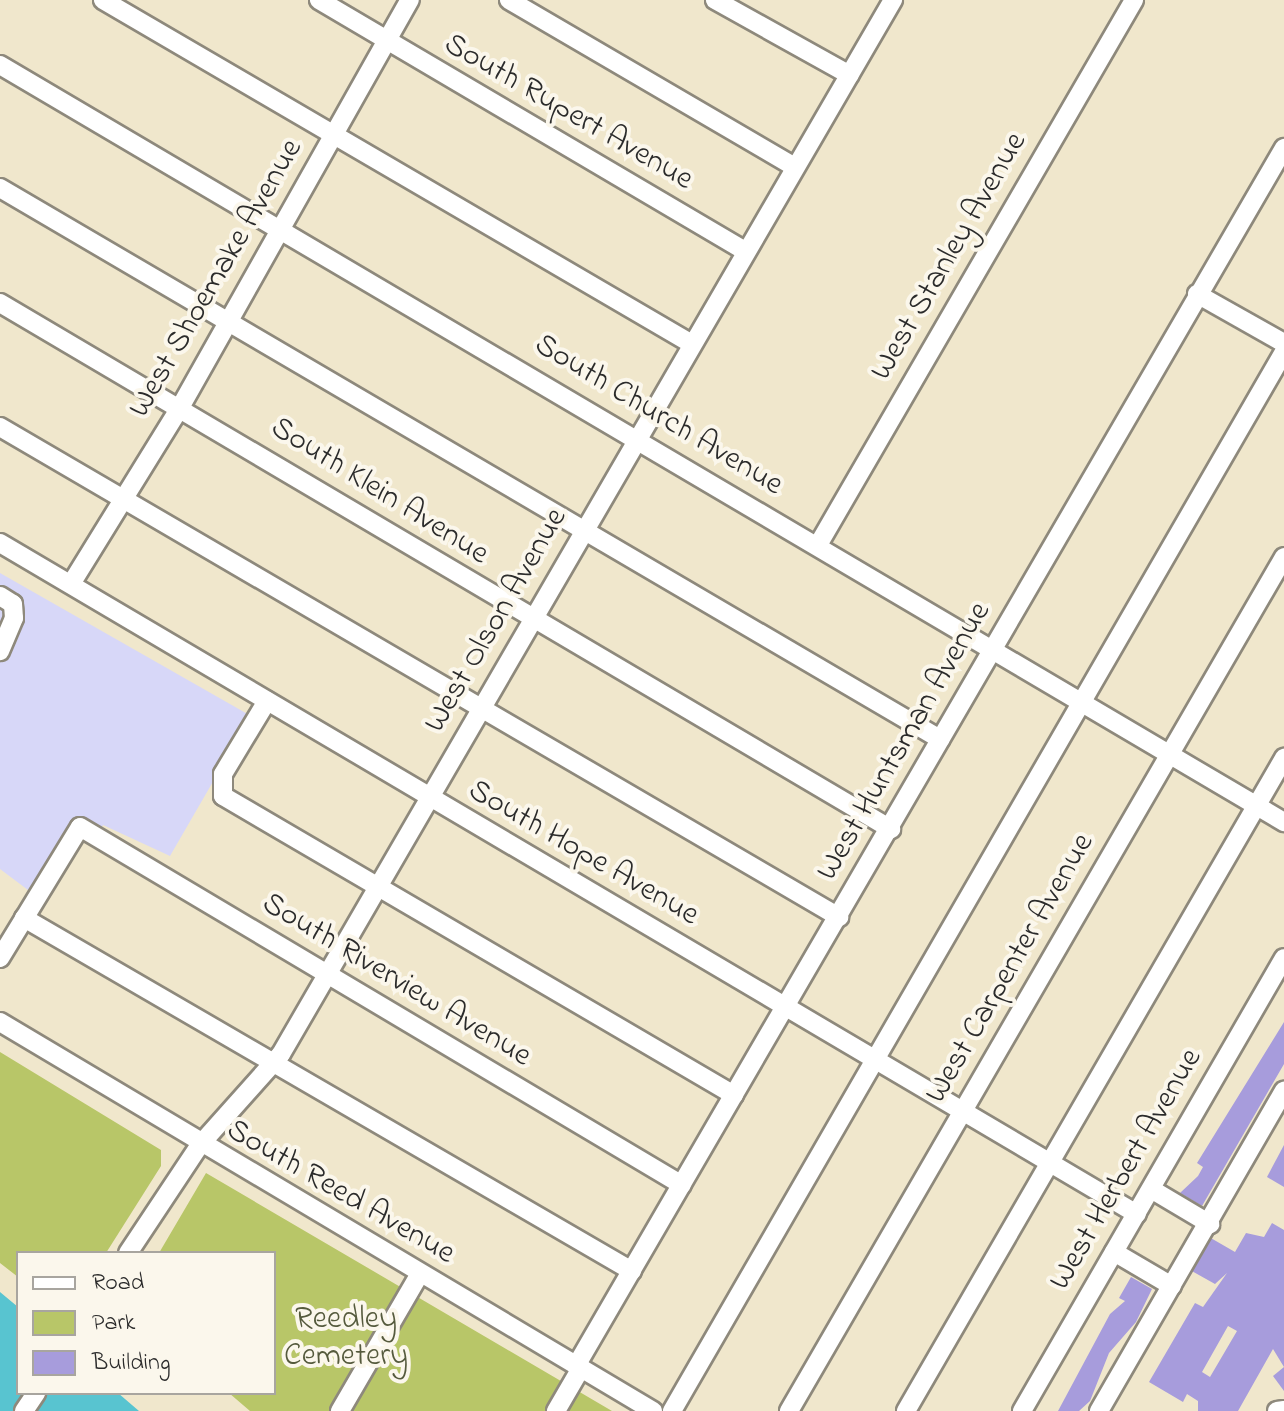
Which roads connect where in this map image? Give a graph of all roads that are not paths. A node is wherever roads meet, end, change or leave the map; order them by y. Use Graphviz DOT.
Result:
graph roads {
  1 [pos="103,0"];
  2 [pos="319,0"];
  3 [pos="410,0"];
  4 [pos="509,0"];
  5 [pos="715,0"];
  6 [pos="893,0"];
  7 [pos="1134,0"];
  8 [pos="387,41"];
  9 [pos="0,65"];
  10 [pos="850,75"];
  11 [pos="332,137"];
  12 [pos="1284,148"];
  13 [pos="795,167"];
  14 [pos="0,188"];
  15 [pos="281,226"];
  16 [pos="745,251"];
  17 [pos="1197,294"];
  18 [pos="0,303"];
  19 [pos="226,326"];
  20 [pos="1284,343"];
  21 [pos="692,344"];
  22 [pos="1284,352"];
  23 [pos="182,404"];
  24 [pos="0,427"];
  25 [pos="636,439"];
  26 [pos="123,499"];
  27 [pos="584,531"];
  28 [pos="0,543"];
  29 [pos="818,545"];
  30 [pos="1284,557"];
  31 [pos="71,584"];
  32 [pos="0,596"];
  33 [pos="531,622"];
  34 [pos="1,649"];
  35 [pos="992,649"];
  36 [pos="267,701"];
  37 [pos="1081,703"];
  38 [pos="481,708"];
  39 [pos="940,739"];
  40 [pos="1169,755"];
  41 [pos="1284,758"];
  42 [pos="429,799"];
  43 [pos="1256,806"];
  44 [pos="1284,822"];
  45 [pos="891,829"];
  46 [pos="377,888"];
  47 [pos="839,917"];
  48 [pos="24,918"];
  49 [pos="0,958"];
  50 [pos="1284,958"];
  51 [pos="326,975"];
  52 [pos="784,1008"];
  53 [pos="0,1022"];
  54 [pos="876,1062"];
  55 [pos="274,1064"];
  56 [pos="1284,1091"];
  57 [pos="734,1095"];
  58 [pos="962,1113"];
  59 [pos="199,1146"];
  60 [pos="1050,1164"];
  61 [pos="682,1185"];
  62 [pos="1151,1189"];
  63 [pos="1137,1214"];
  64 [pos="1210,1224"];
  65 [pos="129,1251"];
  66 [pos="1114,1252"];
  67 [pos="632,1271"];
  68 [pos="419,1275"];
  69 [pos="1172,1286"];
  70 [pos="578,1367"];
  71 [pos="1284,1410"];
  72 [pos="340,1411"];
  73 [pos="556,1411"];
  74 [pos="653,1411"];
  75 [pos="672,1411"];
  76 [pos="789,1411"];
  77 [pos="906,1411"];
  78 [pos="1022,1411"];
  79 [pos="1099,1411"];
  80 [pos="1277,1411"];
  1 -- 11 [label="street"];
  2 -- 8 [label="street, South Rupert Avenue"];
  3 -- 8 [label="street, West Shoemake Avenue"];
  4 -- 13 [label="street"];
  5 -- 10 [label="street"];
  6 -- 10 [label="street, West Olson Avenue"];
  7 -- 29 [label="street, West Stanley Avenue"];
  8 -- 11 [label="street, West Shoemake Avenue"];
  8 -- 16 [label="street, South Rupert Avenue"];
  9 -- 15 [label="street, South Church Avenue"];
  10 -- 13 [label="street, West Olson Avenue"];
  11 -- 15 [label="street, West Shoemake Avenue"];
  11 -- 21 [label="street"];
  12 -- 17 [label="street, West Huntsman Avenue"];
  13 -- 16 [label="street, West Olson Avenue"];
  14 -- 19 [label="street"];
  15 -- 19 [label="street, West Shoemake Avenue"];
  15 -- 25 [label="street, South Church Avenue"];
  16 -- 21 [label="street, West Olson Avenue"];
  17 -- 20 [label="street"];
  17 -- 35 [label="street, West Huntsman Avenue"];
  18 -- 23 [label="street, South Klein Avenue"];
  19 -- 23 [label="street, West Shoemake Avenue"];
  19 -- 27 [label="street"];
  21 -- 25 [label="street, West Olson Avenue"];
  22 -- 37 [label="street"];
  23 -- 26 [label="street, West Shoemake Avenue"];
  23 -- 33 [label="street, South Klein Avenue"];
  24 -- 26 [label="street"];
  25 -- 27 [label="street, West Olson Avenue"];
  25 -- 29 [label="street, South Church Avenue"];
  26 -- 31 [label="street, West Shoemake Avenue"];
  26 -- 38 [label="street"];
  27 -- 33 [label="street, West Olson Avenue"];
  27 -- 39 [label="street"];
  28 -- 31 [label="street, South Hope Avenue"];
  29 -- 35 [label="street, South Church Avenue"];
  30 -- 40 [label="street, West Carpenter Avenue"];
  31 -- 36 [label="street, South Hope Avenue"];
  32 -- 34 [label="street"];
  33 -- 38 [label="street, West Olson Avenue"];
  33 -- 45 [label="street, South Klein Avenue"];
  35 -- 37 [label="street, South Church Avenue"];
  35 -- 39 [label="street, West Huntsman Avenue"];
  36 -- 42 [label="street, South Hope Avenue"];
  36 -- 46 [label="street"];
  37 -- 40 [label="street, South Church Avenue"];
  37 -- 54 [label="street"];
  38 -- 42 [label="street, West Olson Avenue"];
  38 -- 47 [label="street"];
  39 -- 45 [label="street, West Huntsman Avenue"];
  40 -- 43 [label="street, South Church Avenue"];
  40 -- 58 [label="street, West Carpenter Avenue"];
  41 -- 43 [label="street"];
  42 -- 46 [label="street, West Olson Avenue"];
  42 -- 52 [label="street, South Hope Avenue"];
  43 -- 44 [label="street, South Church Avenue"];
  43 -- 60 [label="street"];
  45 -- 47 [label="street, West Huntsman Avenue"];
  46 -- 51 [label="street, West Olson Avenue"];
  46 -- 57 [label="street"];
  47 -- 52 [label="street, West Huntsman Avenue"];
  48 -- 49 [label="street"];
  48 -- 51 [label="street, South Riverview Avenue"];
  48 -- 55 [label="street"];
  50 -- 62 [label="street, West Herbert Avenue"];
  51 -- 55 [label="street, West Olson Avenue"];
  51 -- 61 [label="street, South Riverview Avenue"];
  52 -- 54 [label="street, South Hope Avenue"];
  52 -- 57 [label="street, West Huntsman Avenue"];
  53 -- 59 [label="street, South Reed Avenue"];
  54 -- 58 [label="street, South Hope Avenue"];
  54 -- 75 [label="street"];
  55 -- 59 [label="street, West Olson Avenue"];
  55 -- 67 [label="street"];
  56 -- 64 [label="street"];
  57 -- 61 [label="street, West Huntsman Avenue"];
  58 -- 60 [label="street, South Hope Avenue"];
  58 -- 76 [label="street, West Carpenter Avenue"];
  59 -- 65 [label="street, West Olson Avenue"];
  59 -- 68 [label="street, South Reed Avenue"];
  60 -- 63 [label="street, South Hope Avenue"];
  60 -- 77 [label="street"];
  61 -- 67 [label="street, West Huntsman Avenue"];
  62 -- 63 [label="street, West Herbert Avenue"];
  62 -- 64 [label="street"];
  63 -- 66 [label="street, West Herbert Avenue"];
  64 -- 69 [label="street"];
  66 -- 69 [label="street"];
  66 -- 78 [label="street, West Herbert Avenue"];
  67 -- 70 [label="street, West Huntsman Avenue"];
  68 -- 70 [label="street, South Reed Avenue"];
  68 -- 72 [label="street"];
  69 -- 79 [label="street"];
  70 -- 73 [label="street, West Huntsman Avenue"];
  70 -- 74 [label="street, South Reed Avenue"];
  71 -- 80 [label="street"];
}
